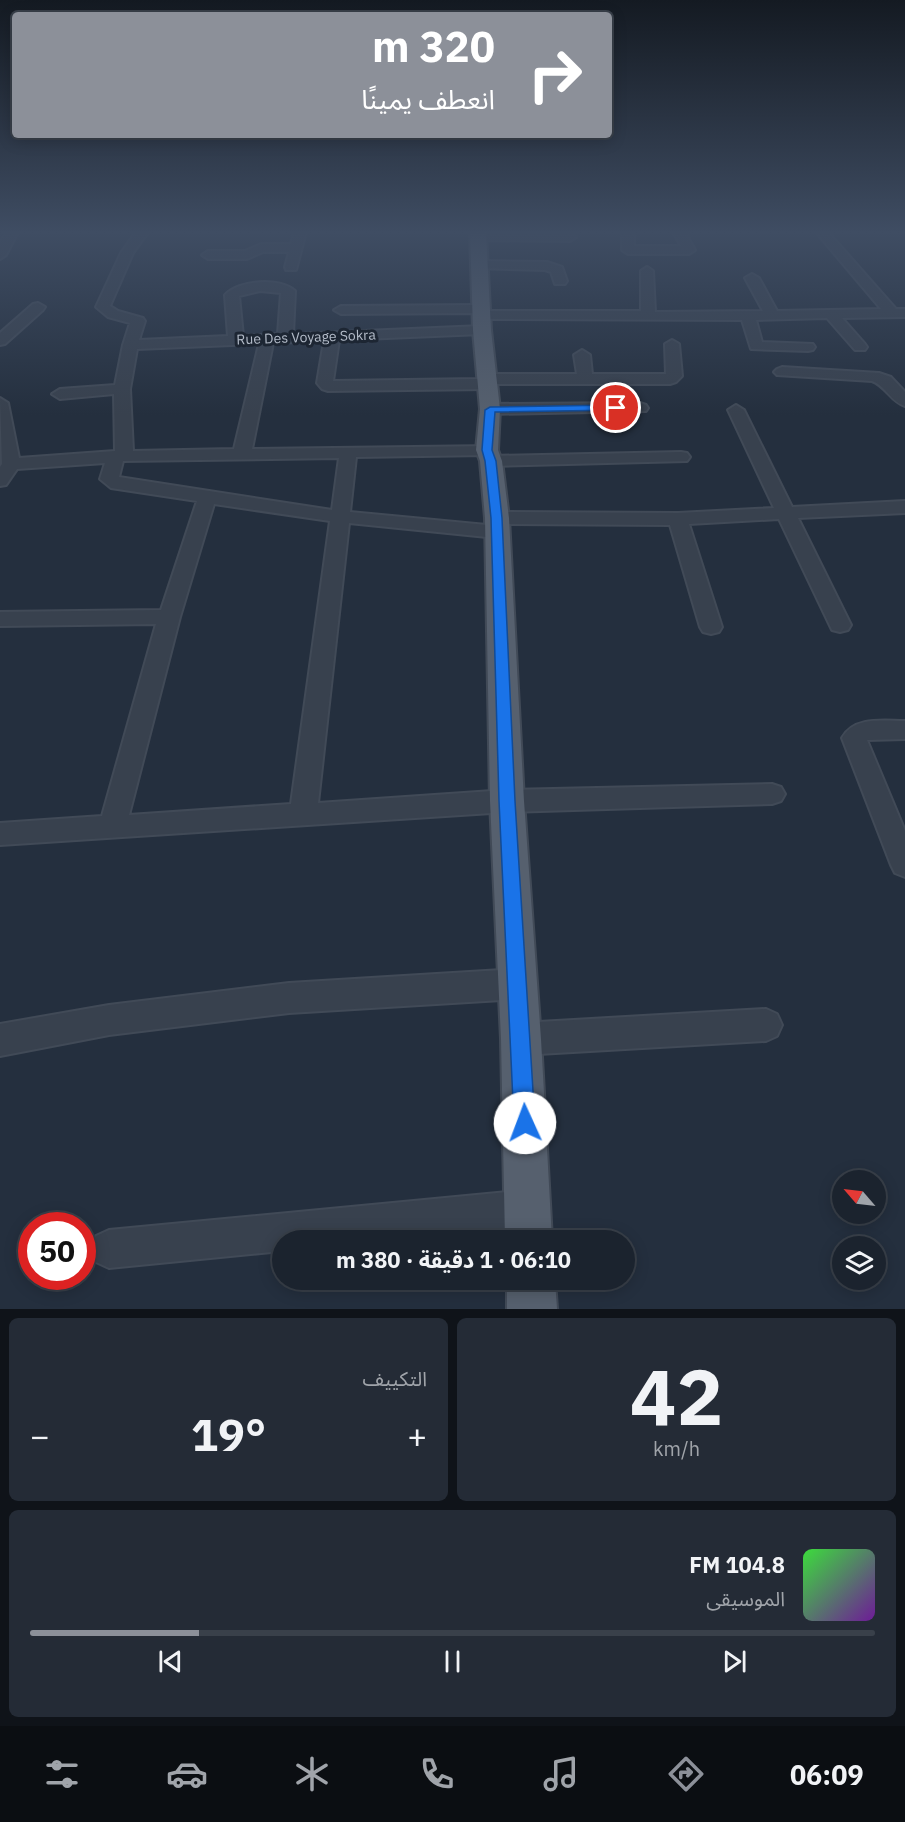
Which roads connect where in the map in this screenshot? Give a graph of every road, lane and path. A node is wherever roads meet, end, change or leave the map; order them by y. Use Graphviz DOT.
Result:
graph roads {
  1 [pos="109,293"];
  2 [pos="235,293"];
  3 [pos="288,293"];
  4 [pos="481,293"];
  5 [pos="647,293"];
  6 [pos="760,293"];
  7 [pos="879,293"];
  8 [pos="38,307"];
  9 [pos="341,310"];
  10 [pos="898,313"];
  11 [pos="832,315"];
  12 [pos="648,316"];
  13 [pos="748,316"];
  14 [pos="772,316"];
  15 [pos="482,318"];
  16 [pos="332,336"];
  17 [pos="285,338"];
  18 [pos="267,339"];
  19 [pos="236,340"];
  20 [pos="0,341"];
  21 [pos="672,344"];
  22 [pos="130,345"];
  23 [pos="860,346"];
  24 [pos="808,347"];
  25 [pos="582,355"];
  26 [pos="782,372"];
  27 [pos="585,377"];
  28 [pos="122,389"];
  29 [pos="488,391"];
  30 [pos="60,394"];
  31 [pos="905,401"];
  32 [pos="640,408"];
  33 [pos="736,410"];
  34 [pos="1,413"];
  35 [pos="242,453"];
  36 [pos="348,453"];
  37 [pos="489,455"];
  38 [pos="120,457"];
  39 [pos="681,457"];
  40 [pos="10,464"];
  41 [pos="0,481"];
  42 [pos="207,498"];
  43 [pos="903,511"];
  44 [pos="785,512"];
  45 [pos="342,517"];
  46 [pos="678,519"];
  47 [pos="497,525"];
  48 [pos="169,617"];
  49 [pos="0,619"];
  50 [pos="840,625"];
  51 [pos="711,627"];
  52 [pos="905,730"];
  53 [pos="772,794"];
  54 [pos="507,801"];
  55 [pos="303,814"];
  56 [pos="112,827"];
  57 [pos="0,834"];
  58 [pos="905,865"];
  59 [pos="517,984"];
  60 [pos="766,1025"];
  61 [pos="521,1039"];
  62 [pos="0,1040"];
  63 [pos="528,1224"];
  64 [pos="109,1249"];
  65 [pos="531,1290"];
  66 [pos="532,1309"];
  1 -- 22 [label="street"];
  2 -- 19 [label="street"];
  3 -- 17 [label="street"];
  4 -- 15 [label="main road"];
  5 -- 12 [label="street"];
  6 -- 14 [label="street"];
  7 -- 10 [label="street"];
  8 -- 20 [label="street"];
  9 -- 15 [label="street"];
  10 -- 11 [label="street"];
  11 -- 14 [label="street"];
  11 -- 23 [label="street"];
  12 -- 13 [label="street"];
  12 -- 15 [label="street"];
  13 -- 14 [label="street"];
  13 -- 24 [label="street"];
  15 -- 16 [label="street, Rue Des Voyage Sokra"];
  15 -- 29 [label="main road"];
  16 -- 17 [label="street, Rue Des Voyage Sokra"];
  16 -- 29 [label="street"];
  17 -- 18 [label="street, Rue Des Voyage Sokra"];
  18 -- 19 [label="street, Rue Des Voyage Sokra"];
  18 -- 35 [label="street"];
  19 -- 22 [label="street, Rue Des Voyage Sokra"];
  21 -- 27 [label="street"];
  22 -- 28 [label="street"];
  25 -- 27 [label="street"];
  26 -- 31 [label="street"];
  27 -- 29 [label="street"];
  28 -- 30 [label="street"];
  28 -- 38 [label="street"];
  29 -- 32 [label="street"];
  29 -- 37 [label="main road"];
  33 -- 44 [label="street"];
  34 -- 40 [label="street"];
  35 -- 36 [label="street"];
  35 -- 38 [label="street"];
  36 -- 37 [label="street"];
  36 -- 45 [label="street"];
  37 -- 39 [label="street"];
  37 -- 47 [label="main road"];
  38 -- 40 [label="street"];
  38 -- 42 [label="street"];
  40 -- 41 [label="street"];
  42 -- 45 [label="street"];
  42 -- 48 [label="street"];
  43 -- 44 [label="street"];
  44 -- 46 [label="street"];
  44 -- 50 [label="street"];
  45 -- 47 [label="street"];
  45 -- 55 [label="street"];
  46 -- 47 [label="street"];
  46 -- 51 [label="street"];
  47 -- 54 [label="main road"];
  48 -- 49 [label="street"];
  48 -- 56 [label="street"];
  52 -- 58 [label="street"];
  53 -- 54 [label="street"];
  54 -- 55 [label="street"];
  54 -- 59 [label="main road"];
  55 -- 56 [label="street"];
  56 -- 57 [label="street"];
  59 -- 61 [label="main road"];
  59 -- 62 [label="street"];
  60 -- 61 [label="street"];
  61 -- 63 [label="main road"];
  63 -- 64 [label="street"];
  65 -- 66 [label="main road"];
}
